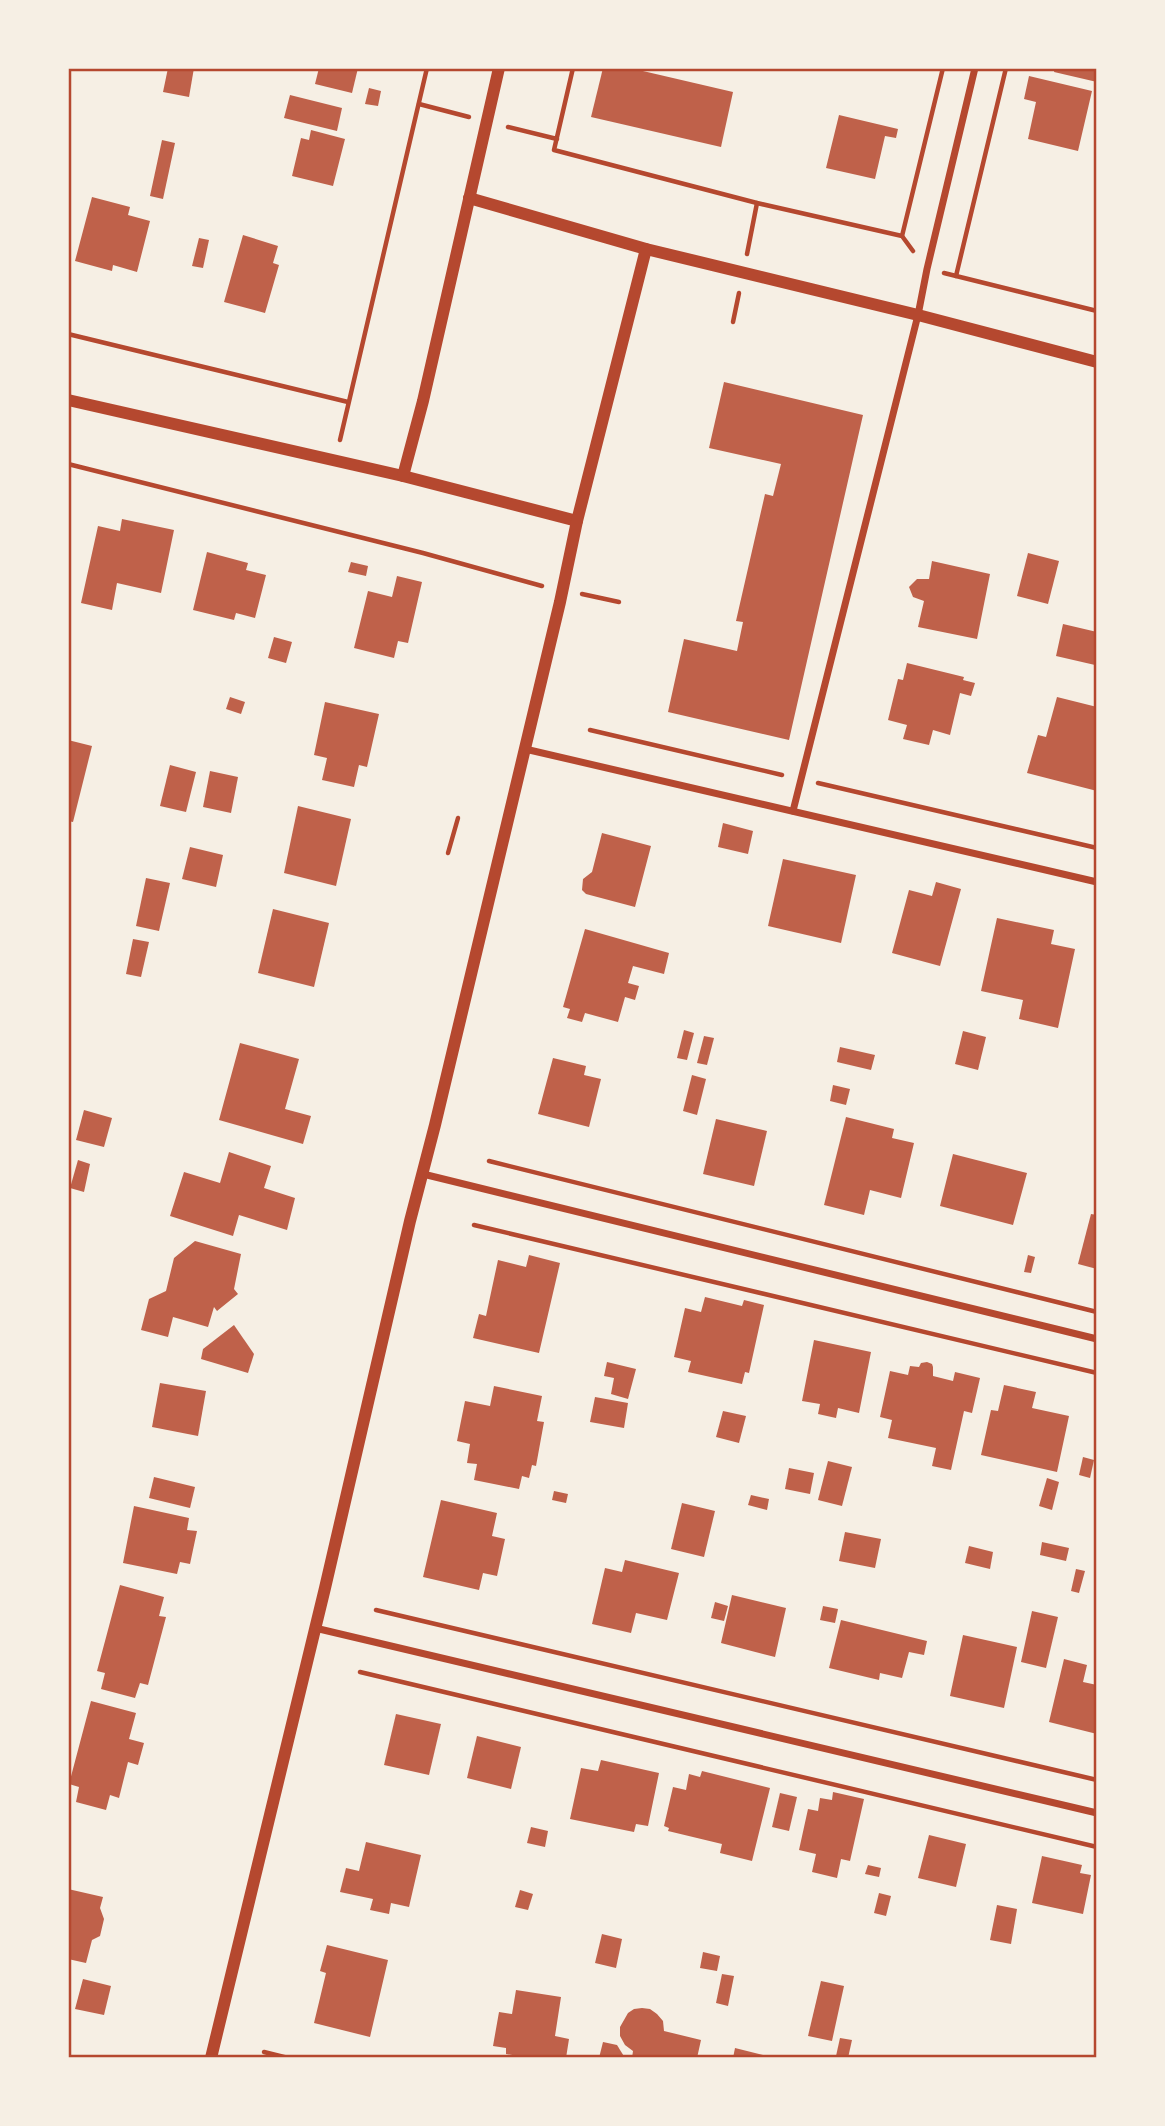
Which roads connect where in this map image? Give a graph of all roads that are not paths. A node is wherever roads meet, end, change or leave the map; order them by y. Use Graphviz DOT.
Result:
graph roads {
  1 [pos="499,68"];
  2 [pos="975,68"];
  3 [pos="469,198"];
  4 [pos="646,249"];
  5 [pos="918,315"];
  6 [pos="1097,362"];
  7 [pos="68,400"];
  8 [pos="403,476"];
  9 [pos="576,521"];
  10 [pos="525,749"];
  11 [pos="793,811"];
  12 [pos="1097,882"];
  13 [pos="423,1174"];
  14 [pos="1097,1339"];
  15 [pos="315,1628"];
  16 [pos="1097,1813"];
  17 [pos="211,2058"];
  1 -- 3 [label="street"];
  2 -- 5 [label="street"];
  3 -- 4 [label="street"];
  3 -- 8 [label="street"];
  4 -- 5 [label="street"];
  4 -- 9 [label="street"];
  5 -- 6 [label="street"];
  5 -- 11 [label="street"];
  7 -- 8 [label="street"];
  8 -- 9 [label="street"];
  9 -- 10 [label="street"];
  10 -- 11 [label="street"];
  10 -- 13 [label="street"];
  11 -- 12 [label="street"];
  13 -- 14 [label="street"];
  13 -- 15 [label="street"];
  15 -- 16 [label="street"];
  15 -- 17 [label="street"];
}
